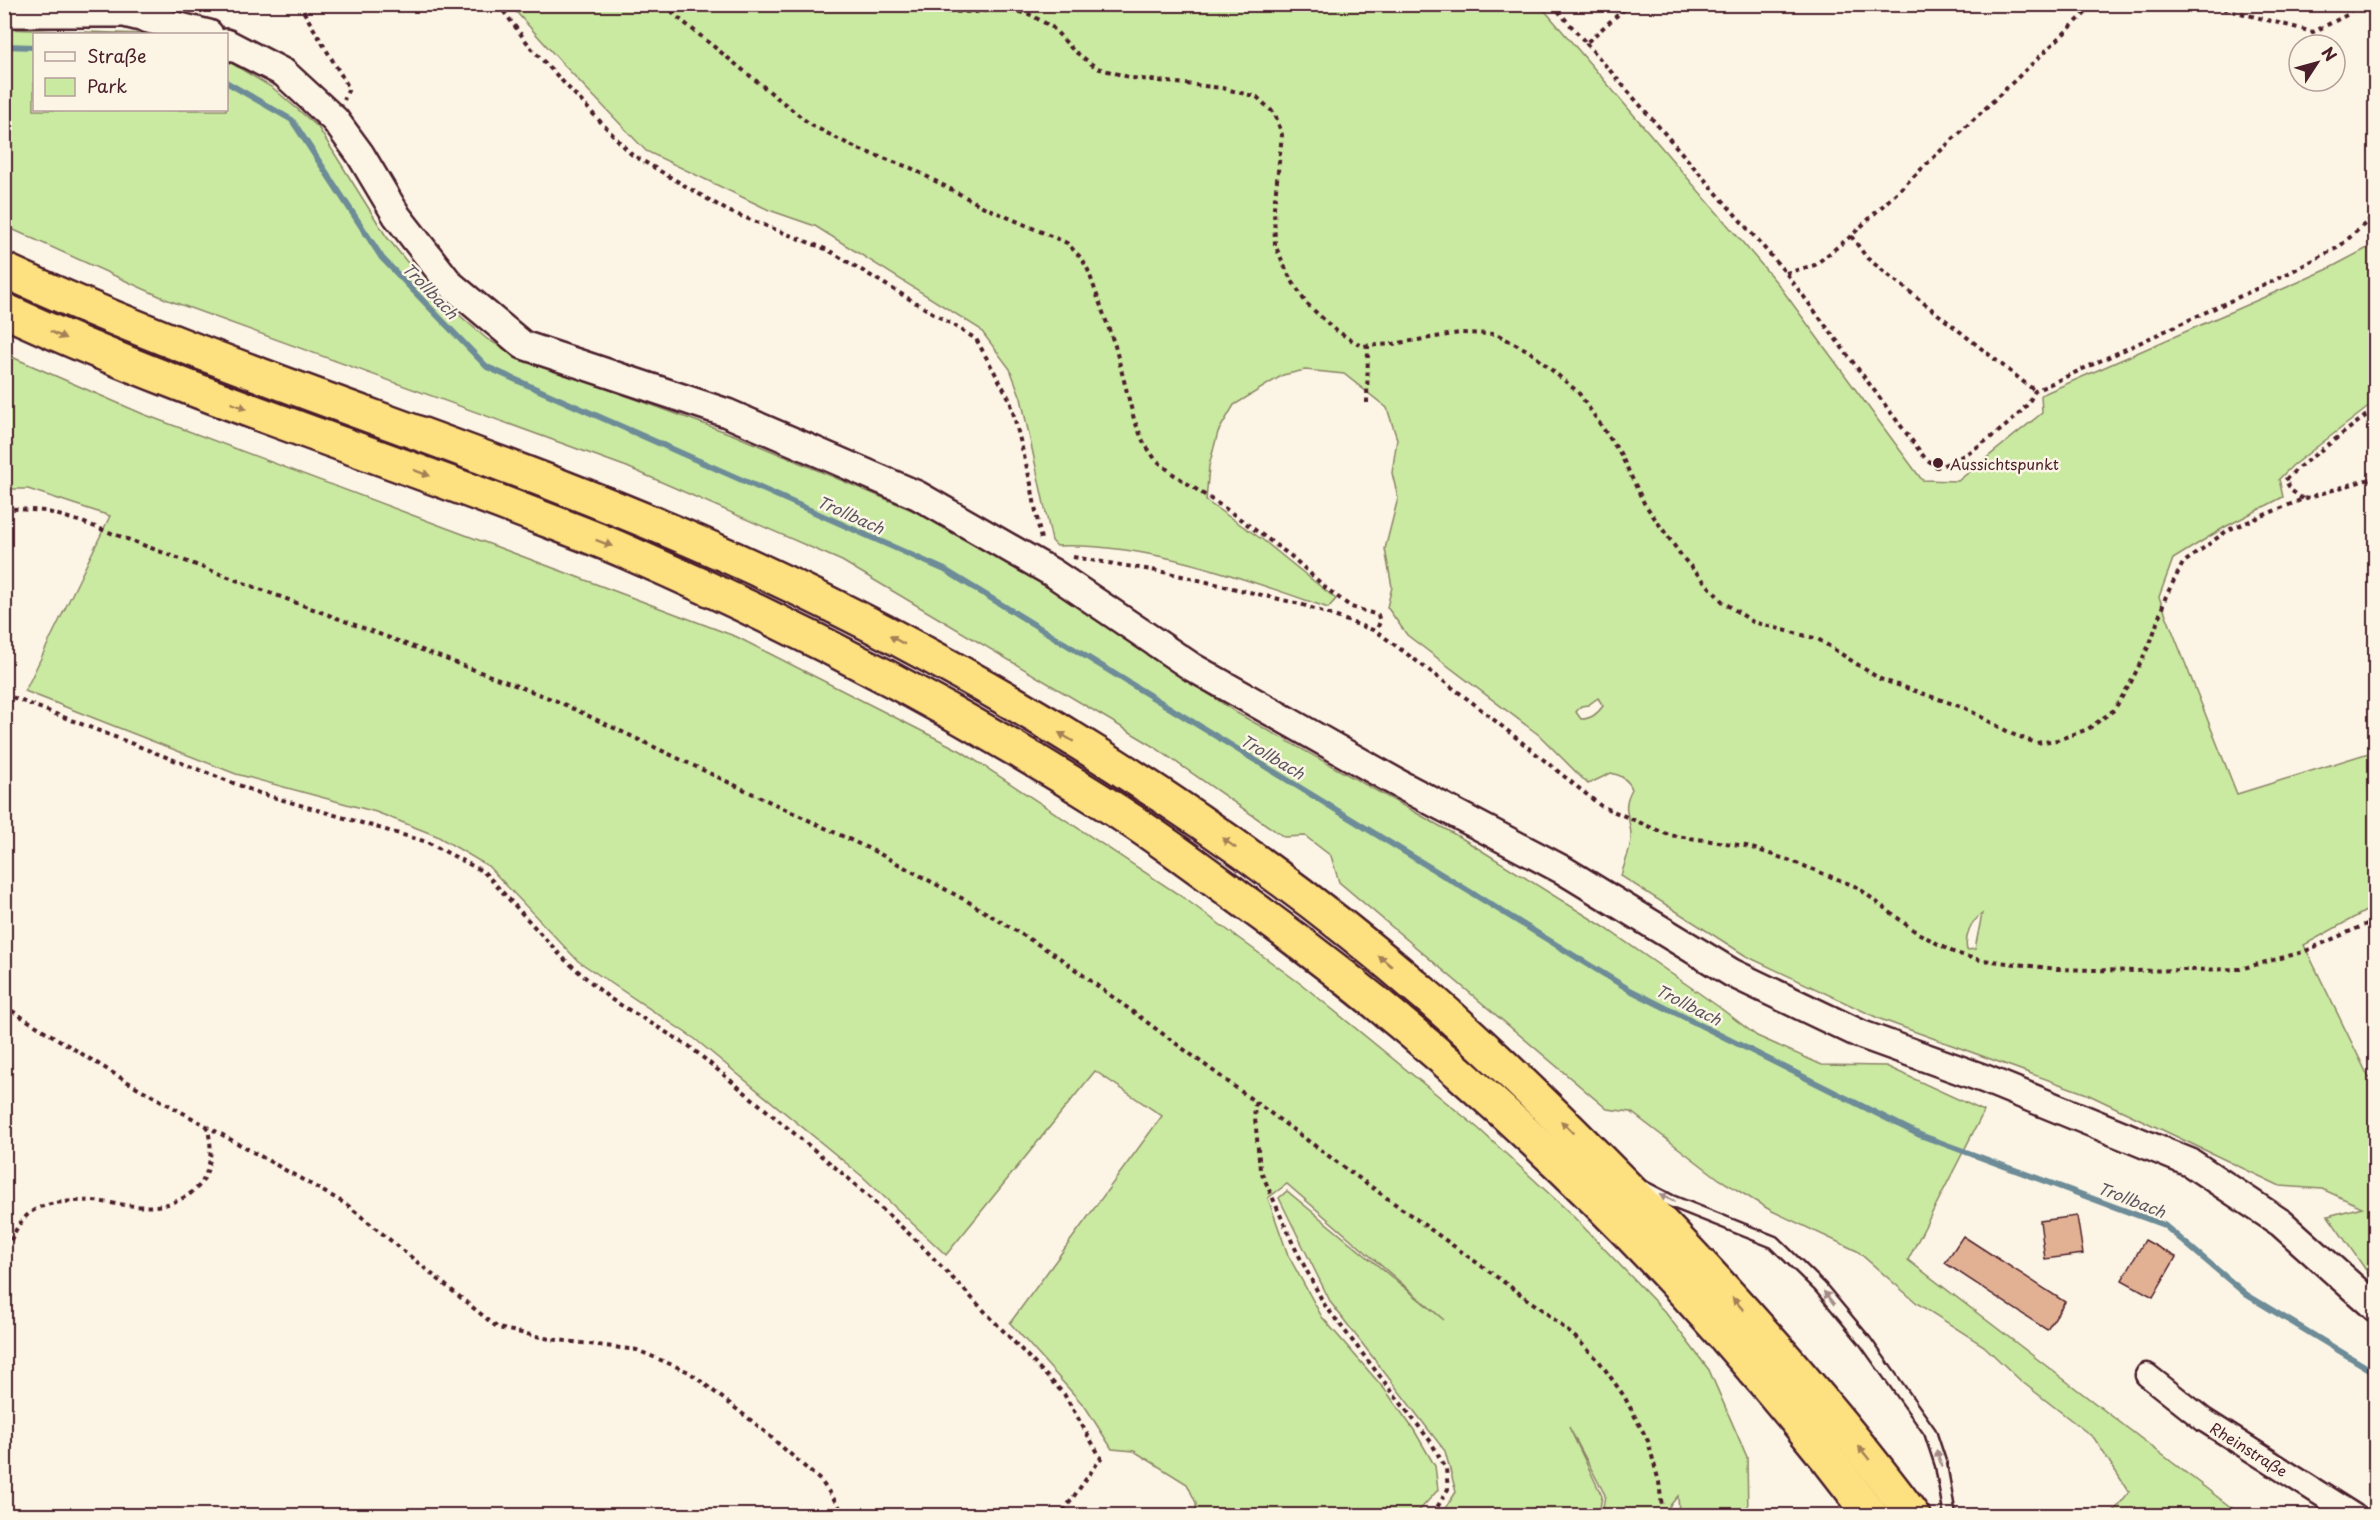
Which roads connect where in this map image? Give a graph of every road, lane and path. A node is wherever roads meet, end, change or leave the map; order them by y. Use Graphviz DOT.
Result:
graph roads {
  1 [pos="299,4"];
  2 [pos="498,4"];
  3 [pos="666,4"];
  4 [pos="912,4"];
  5 [pos="1552,4"];
  6 [pos="1630,4"];
  7 [pos="2095,4"];
  8 [pos="2206,4"];
  9 [pos="2355,4"];
  10 [pos="4,13"];
  11 [pos="205,33"];
  12 [pos="1586,43"];
  13 [pos="228,44"];
  14 [pos="335,120"];
  15 [pos="2376,214"];
  16 [pos="1851,236"];
  17 [pos="4,270"];
  18 [pos="1786,273"];
  19 [pos="4,310"];
  20 [pos="1368,346"];
  21 [pos="2035,391"];
  22 [pos="1368,403"];
  23 [pos="2376,408"];
  24 [pos="2376,477"];
  25 [pos="2303,499"];
  26 [pos="4,508"];
  27 [pos="1042,547"];
  28 [pos="1053,573"];
  29 [pos="1376,631"];
  30 [pos="4,694"];
  31 [pos="2376,920"];
  32 [pos="4,1006"];
  33 [pos="1256,1102"];
  34 [pos="207,1126"];
  35 [pos="1609,1169"];
  36 [pos="4,1257"];
  37 [pos="2376,1308"];
  38 [pos="2147,1375"];
  39 [pos="846,1515"];
  40 [pos="1060,1515"];
  41 [pos="1432,1515"];
  42 [pos="1663,1515"];
  43 [pos="1872,1515"];
  44 [pos="1913,1515"];
  45 [pos="1950,1515"];
  46 [pos="2355,1515"];
  1 -- 14 [label="path"];
  2 -- 27 [label="path"];
  3 -- 29 [label="path"];
  4 -- 20 [label="path"];
  5 -- 12 [label="path"];
  6 -- 12 [label="path"];
  7 -- 16 [label="path"];
  8 -- 9 [label="path"];
  10 -- 11 [label="street"];
  12 -- 18 [label="path"];
  13 -- 14 [label="street"];
  14 -- 28 [label="street"];
  15 -- 21 [label="path"];
  16 -- 18 [label="path"];
  16 -- 21 [label="path"];
  35 -- 17 [label="highway, one-way"];
  18 -- 21 [label="path"];
  19 -- 43 [label="highway, one-way"];
  20 -- 22 [label="path"];
  20 -- 25 [label="path"];
  23 -- 25 [label="path"];
  24 -- 25 [label="path"];
  26 -- 33 [label="path"];
  28 -- 29 [label="path"];
  28 -- 37 [label="street"];
  29 -- 31 [label="path"];
  30 -- 40 [label="path"];
  32 -- 34 [label="path"];
  33 -- 41 [label="path"];
  33 -- 42 [label="path"];
  34 -- 36 [label="path"];
  34 -- 39 [label="path"];
  44 -- 35 [label="highway, one-way"];
  45 -- 35 [label="lane, one-way"];
  38 -- 46 [label="street, Rheinstraße"];
}
